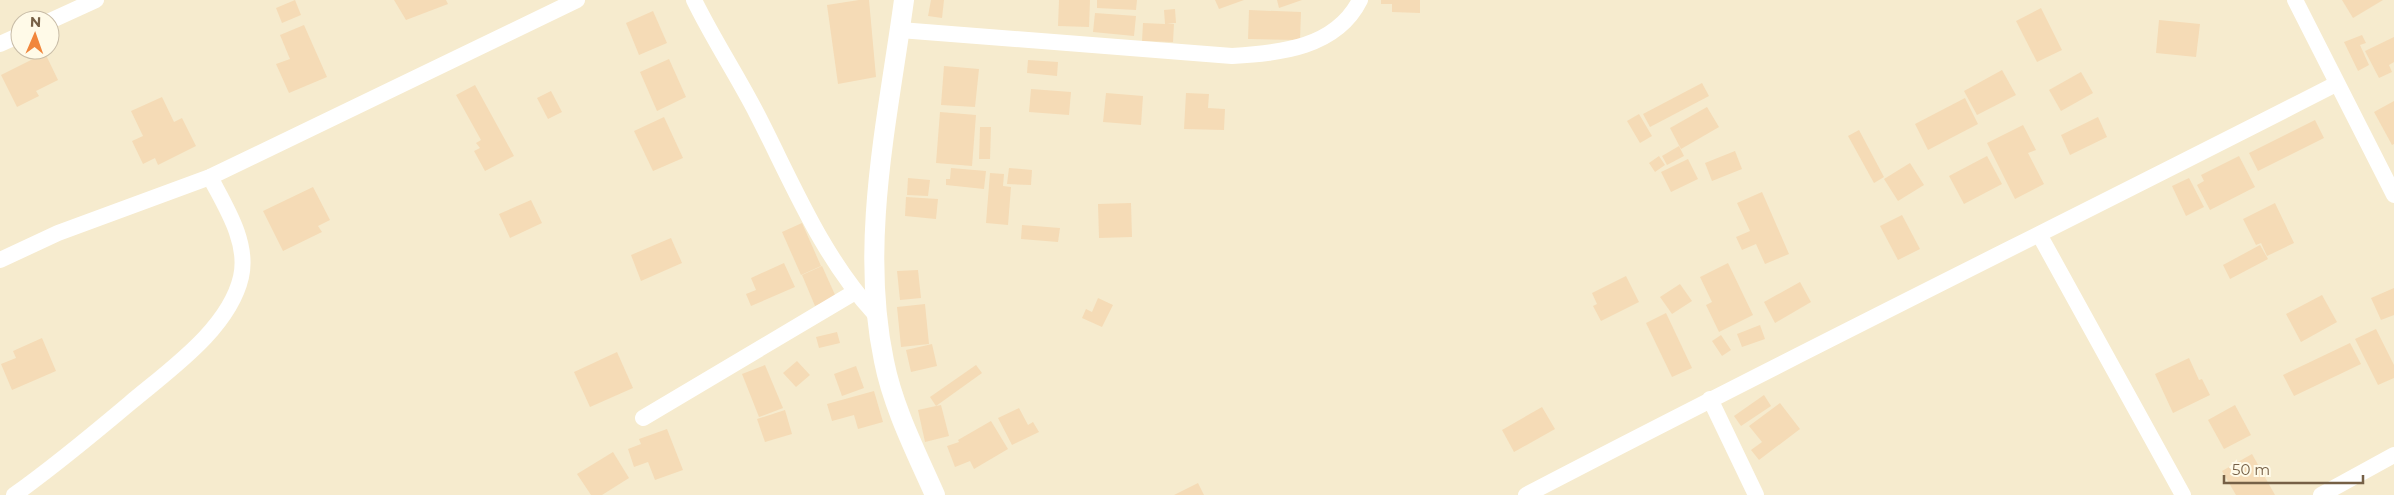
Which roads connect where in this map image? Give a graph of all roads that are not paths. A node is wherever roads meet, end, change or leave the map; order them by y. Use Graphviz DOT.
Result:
graph roads {
  1 [pos="96,0"];
  2 [pos="577,0"];
  3 [pos="694,0"];
  4 [pos="904,0"];
  5 [pos="1360,0"];
  6 [pos="2295,0"];
  7 [pos="60,16"];
  8 [pos="900,30"];
  9 [pos="2336,84"];
  10 [pos="2389,175"];
  11 [pos="210,177"];
  12 [pos="2394,195"];
  13 [pos="2040,236"];
  14 [pos="0,260"];
  15 [pos="855,292"];
  16 [pos="875,314"];
  17 [pos="1710,399"];
  18 [pos="643,418"];
  19 [pos="2394,455"];
  20 [pos="14,495"];
  21 [pos="935,495"];
  22 [pos="1526,495"];
  23 [pos="1756,495"];
  24 [pos="2183,495"];
  25 [pos="2321,495"];
  1 -- 7 [label="street"];
  2 -- 11 [label="street"];
  3 -- 15 [label="street"];
  4 -- 8 [label="street"];
  5 -- 8 [label="street"];
  6 -- 9 [label="street"];
  8 -- 16 [label="street"];
  9 -- 10 [label="street"];
  9 -- 13 [label="street"];
  10 -- 12 [label="street"];
  11 -- 14 [label="street"];
  11 -- 20 [label="street"];
  13 -- 17 [label="street"];
  13 -- 24 [label="street"];
  15 -- 16 [label="street"];
  15 -- 18 [label="street"];
  16 -- 21 [label="street"];
  17 -- 22 [label="street"];
  17 -- 23 [label="street"];
  19 -- 25 [label="street"];
}
